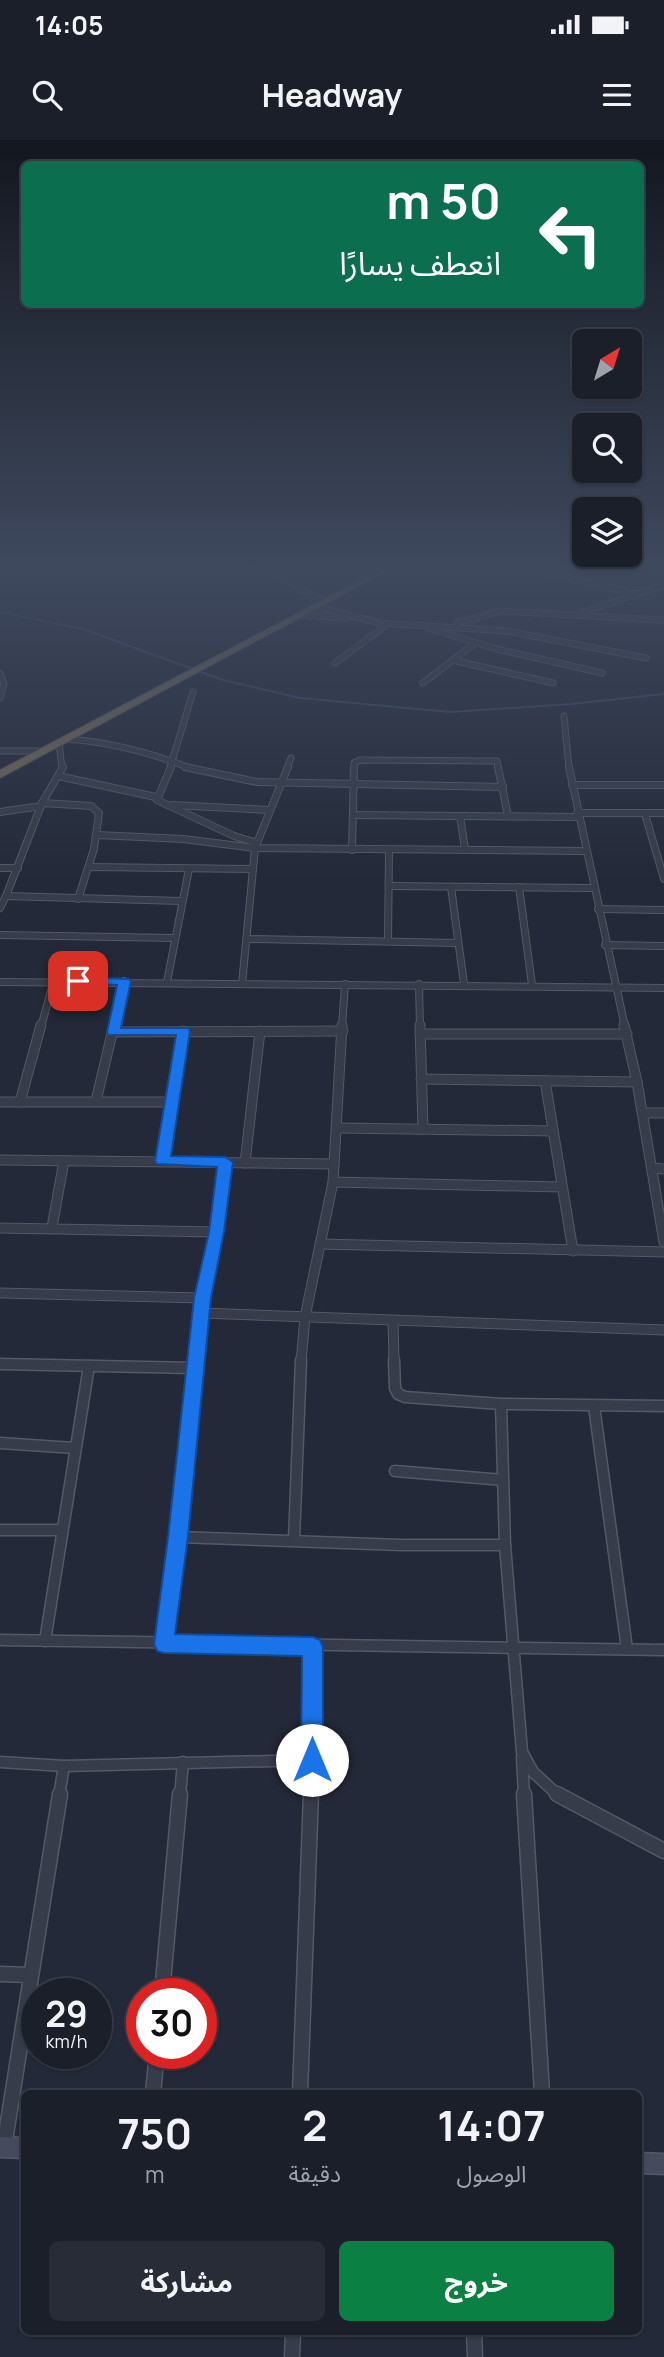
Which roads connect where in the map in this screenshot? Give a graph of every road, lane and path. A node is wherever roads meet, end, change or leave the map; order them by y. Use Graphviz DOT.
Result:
graph roads {
  1 [pos="194,671"];
  2 [pos="438,671"];
  3 [pos="505,671"];
  4 [pos="595,671"];
  5 [pos="0,673"];
  6 [pos="601,673"];
  7 [pos="553,682"];
  8 [pos="423,683"];
  9 [pos="193,692"];
  10 [pos="0,698"];
  11 [pos="564,716"];
  12 [pos="63,741"];
  13 [pos="0,751"];
  14 [pos="45,751"];
  15 [pos="291,758"];
  16 [pos="173,762"];
  17 [pos="0,775"];
  18 [pos="58,776"];
  19 [pos="279,784"];
  20 [pos="355,784"];
  21 [pos="572,785"];
  22 [pos="664,785"];
  23 [pos="503,787"];
  24 [pos="156,797"];
  25 [pos="41,805"];
  26 [pos="163,805"];
  27 [pos="270,810"];
  28 [pos="0,812"];
  29 [pos="645,814"];
  30 [pos="664,814"];
  31 [pos="354,815"];
  32 [pos="578,815"];
  33 [pos="460,816"];
  34 [pos="508,817"];
  35 [pos="97,835"];
  36 [pos="654,844"];
  37 [pos="664,844"];
  38 [pos="256,845"];
  39 [pos="466,849"];
  40 [pos="352,850"];
  41 [pos="390,850"];
  42 [pos="586,851"];
  43 [pos="89,867"];
  44 [pos="0,868"];
  45 [pos="18,868"];
  46 [pos="189,869"];
  47 [pos="252,869"];
  48 [pos="664,877"];
  49 [pos="391,886"];
  50 [pos="451,887"];
  51 [pos="519,887"];
  52 [pos="594,888"];
  53 [pos="6,896"];
  54 [pos="78,899"];
  55 [pos="181,901"];
  56 [pos="1,906"];
  57 [pos="598,909"];
  58 [pos="664,910"];
  59 [pos="0,935"];
  60 [pos="175,938"];
  61 [pos="248,939"];
  62 [pos="388,941"];
  63 [pos="458,943"];
  64 [pos="605,945"];
  65 [pos="664,946"];
  66 [pos="54,980"];
  67 [pos="124,981"];
  68 [pos="0,982"];
  69 [pos="167,982"];
  70 [pos="243,984"];
  71 [pos="345,984"];
  72 [pos="419,984"];
  73 [pos="464,984"];
  74 [pos="532,985"];
  75 [pos="615,987"];
  76 [pos="664,988"];
  77 [pos="183,1031"];
  78 [pos="260,1031"];
  79 [pos="343,1031"];
  80 [pos="113,1032"];
  81 [pos="420,1034"];
  82 [pos="627,1034"];
  83 [pos="421,1079"];
  84 [pos="545,1081"];
  85 [pos="637,1082"];
  86 [pos="96,1101"];
  87 [pos="0,1102"];
  88 [pos="20,1102"];
  89 [pos="172,1102"];
  90 [pos="643,1113"];
  91 [pos="664,1113"];
  92 [pos="338,1129"];
  93 [pos="423,1129"];
  94 [pos="553,1131"];
  95 [pos="0,1160"];
  96 [pos="64,1161"];
  97 [pos="163,1161"];
  98 [pos="225,1162"];
  99 [pos="245,1163"];
  100 [pos="334,1164"];
  101 [pos="652,1168"];
  102 [pos="664,1169"];
  103 [pos="333,1182"];
  104 [pos="561,1187"];
  105 [pos="52,1227"];
  106 [pos="0,1228"];
  107 [pos="216,1232"];
  108 [pos="663,1237"];
  109 [pos="320,1244"];
  110 [pos="573,1251"];
  111 [pos="664,1252"];
  112 [pos="0,1293"];
  113 [pos="203,1298"];
  114 [pos="201,1313"];
  115 [pos="305,1317"];
  116 [pos="393,1321"];
  117 [pos="664,1330"];
  118 [pos="0,1364"];
  119 [pos="89,1366"];
  120 [pos="194,1368"];
  121 [pos="501,1404"];
  122 [pos="594,1406"];
  123 [pos="664,1406"];
  124 [pos="0,1443"];
  125 [pos="74,1448"];
  126 [pos="395,1471"];
  127 [pos="503,1480"];
  128 [pos="0,1530"];
  129 [pos="62,1530"];
  130 [pos="178,1537"];
  131 [pos="294,1540"];
  132 [pos="505,1545"];
  133 [pos="0,1640"];
  134 [pos="45,1641"];
  135 [pos="164,1644"];
  136 [pos="313,1647"];
  137 [pos="513,1648"];
  138 [pos="628,1649"];
  139 [pos="664,1650"];
  140 [pos="522,1752"];
  141 [pos="312,1760"];
  142 [pos="0,1762"];
  143 [pos="183,1762"];
  144 [pos="64,1766"];
  145 [pos="664,1851"];
  146 [pos="0,1974"];
  147 [pos="29,1975"];
  148 [pos="163,1978"];
  149 [pos="155,2069"];
  150 [pos="153,2090"];
  151 [pos="300,2090"];
  152 [pos="542,2090"];
  153 [pos="10,2147"];
  154 [pos="642,2163"];
  155 [pos="664,2164"];
  156 [pos="293,2335"];
  157 [pos="474,2335"];
  158 [pos="292,2357"];
  159 [pos="475,2357"];
  1 -- 12 [label="highway"];
  2 -- 8 [label="street"];
  3 -- 7 [label="street"];
  4 -- 6 [label="street"];
  5 -- 10 [label="street"];
  9 -- 16 [label="street"];
  11 -- 21 [label="street"];
  12 -- 14 [label="highway"];
  12 -- 16 [label="street"];
  12 -- 18 [label="street"];
  13 -- 14 [label="street"];
  14 -- 17 [label="highway"];
  15 -- 19 [label="street"];
  16 -- 19 [label="street"];
  16 -- 24 [label="street"];
  18 -- 24 [label="street"];
  18 -- 25 [label="street"];
  19 -- 20 [label="street"];
  19 -- 27 [label="street"];
  20 -- 23 [label="street"];
  20 -- 23 [label="street"];
  20 -- 31 [label="street"];
  21 -- 22 [label="street"];
  21 -- 32 [label="street"];
  23 -- 34 [label="street"];
  24 -- 26 [label="street"];
  25 -- 28 [label="street"];
  25 -- 35 [label="street"];
  25 -- 45 [label="street"];
  26 -- 27 [label="street"];
  26 -- 38 [label="street"];
  27 -- 38 [label="street"];
  29 -- 30 [label="street"];
  29 -- 32 [label="street"];
  29 -- 36 [label="street"];
  31 -- 33 [label="street"];
  31 -- 40 [label="street"];
  32 -- 34 [label="street"];
  32 -- 42 [label="street"];
  33 -- 34 [label="street"];
  33 -- 39 [label="street"];
  35 -- 38 [label="street"];
  35 -- 43 [label="street"];
  36 -- 37 [label="street"];
  36 -- 48 [label="street"];
  38 -- 40 [label="street"];
  38 -- 47 [label="street"];
  39 -- 41 [label="street"];
  39 -- 42 [label="street"];
  40 -- 41 [label="street"];
  41 -- 49 [label="street"];
  42 -- 52 [label="street"];
  43 -- 46 [label="street"];
  43 -- 54 [label="street"];
  44 -- 45 [label="street"];
  45 -- 53 [label="street"];
  46 -- 47 [label="street"];
  46 -- 55 [label="street"];
  47 -- 61 [label="street"];
  49 -- 50 [label="street"];
  49 -- 62 [label="street"];
  50 -- 51 [label="street"];
  50 -- 63 [label="street"];
  51 -- 52 [label="street"];
  51 -- 74 [label="street"];
  52 -- 57 [label="street"];
  53 -- 54 [label="street"];
  53 -- 56 [label="street"];
  54 -- 55 [label="street"];
  55 -- 60 [label="street"];
  57 -- 58 [label="street"];
  57 -- 64 [label="street"];
  59 -- 60 [label="street"];
  60 -- 69 [label="street"];
  61 -- 62 [label="street"];
  61 -- 70 [label="street"];
  62 -- 63 [label="street"];
  63 -- 73 [label="street"];
  64 -- 65 [label="street"];
  64 -- 75 [label="street"];
  66 -- 67 [label="street"];
  66 -- 68 [label="street"];
  66 -- 88 [label="street"];
  67 -- 69 [label="street"];
  67 -- 80 [label="street"];
  69 -- 70 [label="street"];
  70 -- 71 [label="street"];
  71 -- 72 [label="street"];
  71 -- 79 [label="street"];
  72 -- 73 [label="street"];
  72 -- 81 [label="street"];
  73 -- 74 [label="street"];
  74 -- 75 [label="street"];
  75 -- 76 [label="street"];
  75 -- 82 [label="street"];
  77 -- 78 [label="street"];
  77 -- 80 [label="street"];
  77 -- 89 [label="street"];
  78 -- 79 [label="street"];
  78 -- 99 [label="street"];
  79 -- 92 [label="street"];
  80 -- 86 [label="street"];
  81 -- 82 [label="street"];
  81 -- 83 [label="street"];
  82 -- 85 [label="street"];
  83 -- 84 [label="street"];
  83 -- 93 [label="street"];
  84 -- 85 [label="street"];
  84 -- 94 [label="street"];
  85 -- 90 [label="street"];
  86 -- 88 [label="street"];
  86 -- 89 [label="street"];
  87 -- 88 [label="street"];
  89 -- 97 [label="street"];
  90 -- 91 [label="street"];
  90 -- 101 [label="street"];
  92 -- 93 [label="street"];
  92 -- 100 [label="street"];
  93 -- 94 [label="street"];
  94 -- 104 [label="street"];
  95 -- 96 [label="street"];
  96 -- 97 [label="street"];
  96 -- 105 [label="street"];
  97 -- 98 [label="street"];
  98 -- 99 [label="street"];
  98 -- 107 [label="street"];
  99 -- 100 [label="street"];
  100 -- 103 [label="street"];
  101 -- 102 [label="street"];
  101 -- 108 [label="street"];
  103 -- 104 [label="street"];
  103 -- 109 [label="street"];
  104 -- 110 [label="street"];
  105 -- 106 [label="street"];
  105 -- 107 [label="street"];
  107 -- 113 [label="street"];
  109 -- 110 [label="street"];
  109 -- 115 [label="street"];
  110 -- 111 [label="street"];
  112 -- 113 [label="street"];
  113 -- 114 [label="street"];
  114 -- 115 [label="street"];
  114 -- 120 [label="street"];
  115 -- 116 [label="street"];
  115 -- 131 [label="street"];
  116 -- 117 [label="street"];
  116 -- 121 [label="street"];
  118 -- 119 [label="street"];
  119 -- 120 [label="street"];
  119 -- 125 [label="street"];
  120 -- 130 [label="street"];
  121 -- 122 [label="street"];
  121 -- 127 [label="street"];
  122 -- 123 [label="street"];
  122 -- 138 [label="street"];
  124 -- 125 [label="street"];
  125 -- 129 [label="street"];
  126 -- 127 [label="street"];
  127 -- 132 [label="street"];
  128 -- 129 [label="street"];
  129 -- 134 [label="street"];
  130 -- 131 [label="street"];
  130 -- 135 [label="street"];
  131 -- 132 [label="street"];
  132 -- 137 [label="street"];
  133 -- 134 [label="street"];
  134 -- 135 [label="street"];
  135 -- 136 [label="street"];
  136 -- 137 [label="street"];
  136 -- 141 [label="street"];
  137 -- 138 [label="street"];
  137 -- 140 [label="street"];
  138 -- 139 [label="street"];
  140 -- 145 [label="street"];
  140 -- 152 [label="street"];
  141 -- 143 [label="street"];
  141 -- 151 [label="street"];
  142 -- 144 [label="street"];
  143 -- 144 [label="street"];
  143 -- 148 [label="street"];
  144 -- 147 [label="street"];
  146 -- 147 [label="street"];
  147 -- 153 [label="street"];
  149 -- 150 [label="street"];
  154 -- 155 [label="street"];
  156 -- 158 [label="street"];
  157 -- 159 [label="street"];
}
